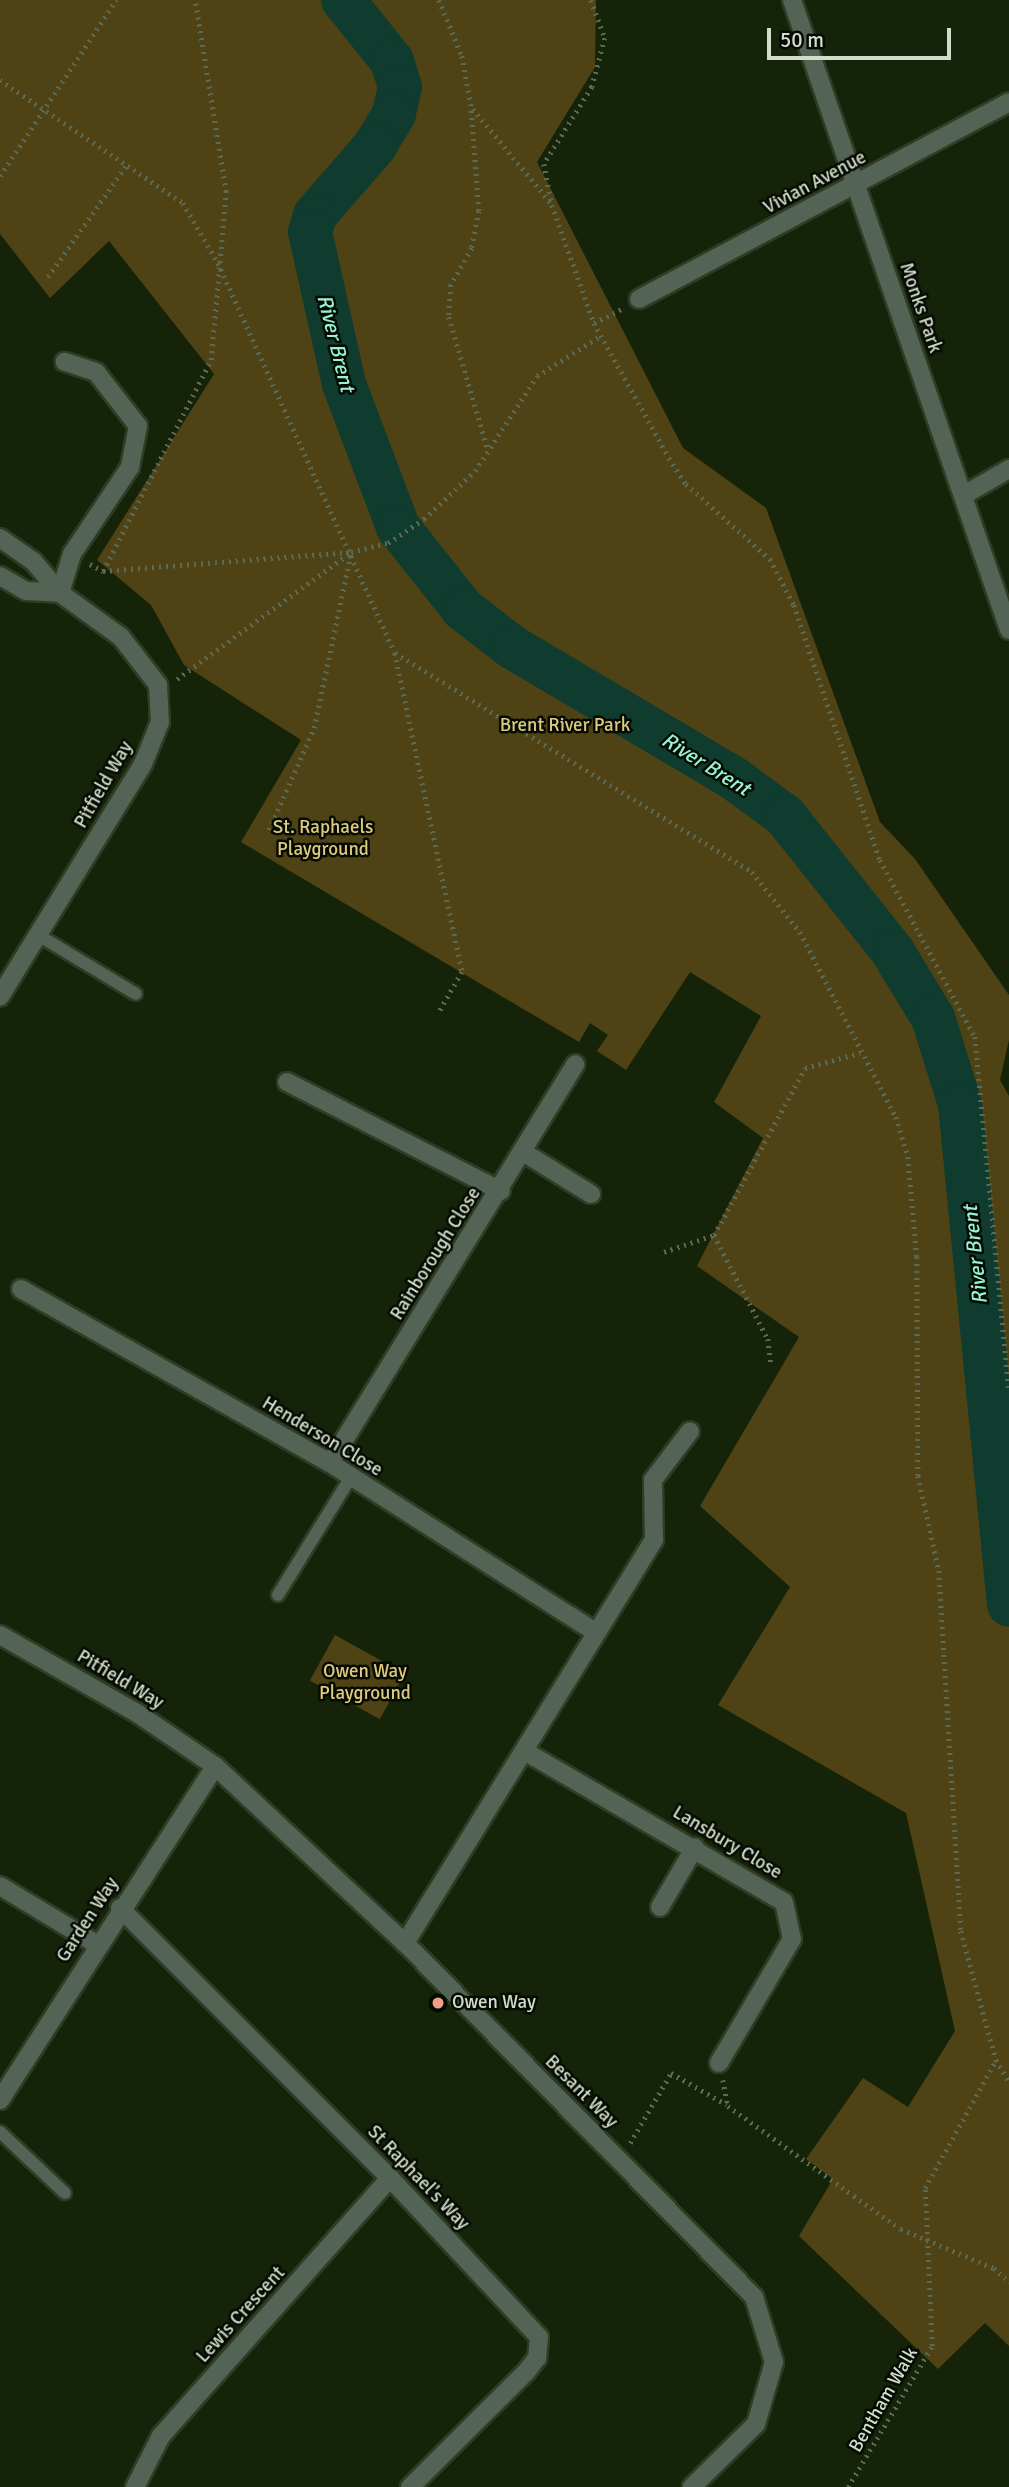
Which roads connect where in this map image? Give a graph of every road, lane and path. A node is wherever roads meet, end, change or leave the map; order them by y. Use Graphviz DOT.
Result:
graph roads {
  1 [pos="116,0"];
  2 [pos="195,0"];
  3 [pos="439,0"];
  4 [pos="591,0"];
  5 [pos="792,0"];
  6 [pos="0,80"];
  7 [pos="1009,102"];
  8 [pos="471,104"];
  9 [pos="41,108"];
  10 [pos="127,164"];
  11 [pos="0,176"];
  12 [pos="855,185"];
  13 [pos="552,205"];
  14 [pos="218,263"];
  15 [pos="48,277"];
  16 [pos="639,299"];
  17 [pos="594,323"];
  18 [pos="602,335"];
  19 [pos="65,362"];
  20 [pos="488,451"];
  21 [pos="1009,469"];
  22 [pos="964,495"];
  23 [pos="0,538"];
  24 [pos="351,552"];
  25 [pos="0,576"];
  26 [pos="60,593"];
  27 [pos="1009,630"];
  28 [pos="395,653"];
  29 [pos="158,685"];
  30 [pos="269,831"];
  31 [pos="38,935"];
  32 [pos="136,994"];
  33 [pos="0,996"];
  34 [pos="438,1014"];
  35 [pos="860,1053"];
  36 [pos="575,1065"];
  37 [pos="287,1082"];
  38 [pos="523,1152"];
  39 [pos="501,1191"];
  40 [pos="592,1194"];
  41 [pos="714,1235"];
  42 [pos="664,1252"];
  43 [pos="21,1289"];
  44 [pos="771,1363"];
  45 [pos="1009,1387"];
  46 [pos="690,1431"];
  47 [pos="330,1463"];
  48 [pos="351,1477"];
  49 [pos="278,1595"];
  50 [pos="595,1633"];
  51 [pos="0,1635"];
  52 [pos="526,1752"];
  53 [pos="215,1766"];
  54 [pos="695,1847"];
  55 [pos="0,1886"];
  56 [pos="660,1907"];
  57 [pos="120,1908"];
  58 [pos="405,1943"];
  59 [pos="96,1944"];
  60 [pos="996,2060"];
  61 [pos="719,2063"];
  62 [pos="1009,2082"];
  63 [pos="0,2100"];
  64 [pos="728,2106"];
  65 [pos="0,2132"];
  66 [pos="620,2160"];
  67 [pos="390,2178"];
  68 [pos="65,2193"];
  69 [pos="931,2239"];
  70 [pos="1009,2282"];
  71 [pos="135,2487"];
  72 [pos="410,2487"];
  73 [pos="692,2487"];
  74 [pos="848,2487"];
  1 -- 9 [label="path"];
  2 -- 14 [label="path"];
  3 -- 8 [label="path"];
  4 -- 13 [label="path"];
  5 -- 12 [label="street, Monks Park"];
  6 -- 9 [label="path"];
  7 -- 12 [label="street, Vivian Avenue"];
  8 -- 13 [label="path"];
  8 -- 20 [label="path"];
  9 -- 10 [label="path"];
  9 -- 11 [label="path"];
  10 -- 14 [label="path"];
  10 -- 15 [label="path"];
  12 -- 16 [label="street, Vivian Avenue"];
  12 -- 22 [label="street, Monks Park"];
  13 -- 17 [label="path"];
  14 -- 24 [label="path"];
  14 -- 24 [label="path"];
  16 -- 17 [label="path"];
  17 -- 18 [label="path"];
  18 -- 20 [label="path"];
  18 -- 45 [label="path"];
  19 -- 26 [label="street"];
  20 -- 24 [label="path"];
  21 -- 22 [label="street"];
  22 -- 27 [label="street, Monks Park"];
  23 -- 26 [label="street"];
  24 -- 28 [label="path"];
  24 -- 29 [label="path"];
  24 -- 30 [label="path"];
  25 -- 26 [label="street"];
  26 -- 29 [label="street"];
  28 -- 34 [label="path"];
  28 -- 35 [label="path"];
  29 -- 31 [label="street, Pitfield Way"];
  31 -- 32 [label="lane"];
  31 -- 33 [label="street, Pitfield Way"];
  35 -- 41 [label="path"];
  35 -- 60 [label="path"];
  36 -- 38 [label="street, Rainborough Close"];
  37 -- 39 [label="street"];
  38 -- 39 [label="street, Rainborough Close"];
  38 -- 40 [label="street"];
  39 -- 47 [label="street, Rainborough Close"];
  41 -- 42 [label="path"];
  41 -- 44 [label="path"];
  43 -- 47 [label="street, Henderson Close"];
  46 -- 50 [label="street"];
  47 -- 48 [label="street, Henderson Close"];
  48 -- 49 [label="lane"];
  48 -- 50 [label="street, Henderson Close"];
  50 -- 52 [label="street"];
  51 -- 53 [label="street, Pitfield Way"];
  52 -- 54 [label="street, Lansbury Close"];
  52 -- 58 [label="street"];
  53 -- 57 [label="street, Garden Way"];
  53 -- 58 [label="street, Besant Way"];
  54 -- 56 [label="street"];
  54 -- 61 [label="street, Lansbury Close"];
  55 -- 59 [label="street"];
  57 -- 59 [label="street, Garden Way"];
  57 -- 67 [label="street, St Raphael's Way"];
  58 -- 66 [label="street, Besant Way"];
  59 -- 63 [label="street, Garden Way"];
  60 -- 62 [label="path"];
  60 -- 69 [label="path, Bentham Walk"];
  61 -- 64 [label="path"];
  64 -- 66 [label="path"];
  64 -- 69 [label="path"];
  65 -- 68 [label="lane"];
  66 -- 73 [label="street, Besant Way"];
  67 -- 71 [label="street, Lewis Crescent"];
  67 -- 72 [label="street, St Raphael's Way"];
  69 -- 70 [label="path"];
  69 -- 74 [label="path, Bentham Walk"];
}
